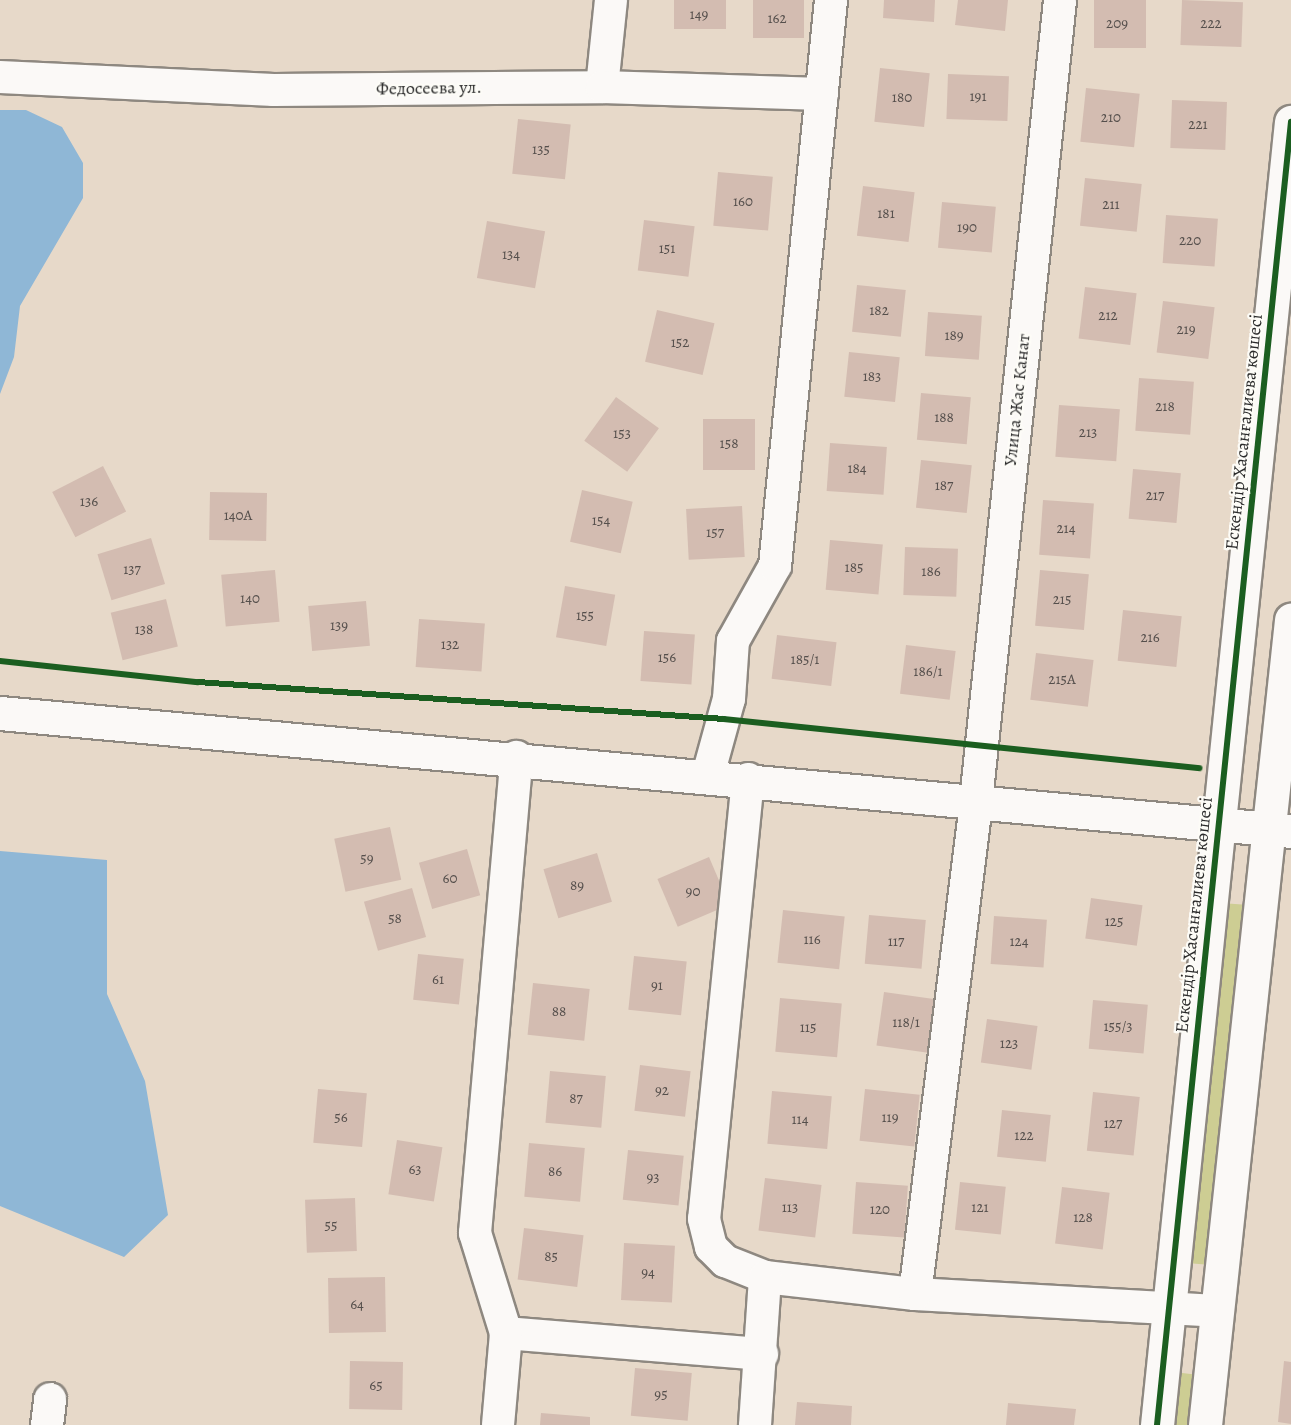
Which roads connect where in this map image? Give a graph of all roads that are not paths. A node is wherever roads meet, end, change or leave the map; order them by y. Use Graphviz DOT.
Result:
graph roads {
  1 [pos="611,0"];
  2 [pos="831,0"];
  3 [pos="1060,0"];
  4 [pos="0,77"];
  5 [pos="602,87"];
  6 [pos="822,94"];
  7 [pos="1291,122"];
  8 [pos="1291,620"];
  9 [pos="0,713"];
  10 [pos="517,757"];
  11 [pos="708,775"];
  12 [pos="748,779"];
  13 [pos="976,801"];
  14 [pos="1219,824"];
  15 [pos="1280,830"];
  16 [pos="765,1277"];
  17 [pos="915,1294"];
  18 [pos="1169,1307"];
  19 [pos="1217,1311"];
  20 [pos="506,1333"];
  21 [pos="762,1354"];
  22 [pos="498,1425"];
  23 [pos="755,1425"];
  24 [pos="1157,1425"];
  25 [pos="1205,1425"];
  1 -- 5 [label="street"];
  2 -- 6 [label="street"];
  3 -- 13 [label="street, Улица Жас Канат"];
  4 -- 5 [label="street, Федосеева ул."];
  5 -- 6 [label="street, Федосеева ул."];
  6 -- 11 [label="street"];
  7 -- 14 [label="street, Ескендір Хасанғалиева көшесі"];
  8 -- 15 [label="street"];
  9 -- 10 [label="street"];
  10 -- 11 [label="street"];
  10 -- 20 [label="street"];
  11 -- 12 [label="street"];
  12 -- 13 [label="street"];
  12 -- 16 [label="street"];
  13 -- 14 [label="street"];
  13 -- 17 [label="street, Улица Жас Канат"];
  14 -- 15 [label="street"];
  14 -- 18 [label="street, Ескендір Хасанғалиева көшесі"];
  15 -- 19 [label="street"];
  16 -- 17 [label="street"];
  16 -- 21 [label="street"];
  17 -- 18 [label="street"];
  18 -- 19 [label="street"];
  18 -- 24 [label="street, Ескендір Хасанғалиева көшесі"];
  19 -- 25 [label="street"];
  20 -- 21 [label="street"];
  20 -- 22 [label="street"];
  21 -- 23 [label="street"];
}
